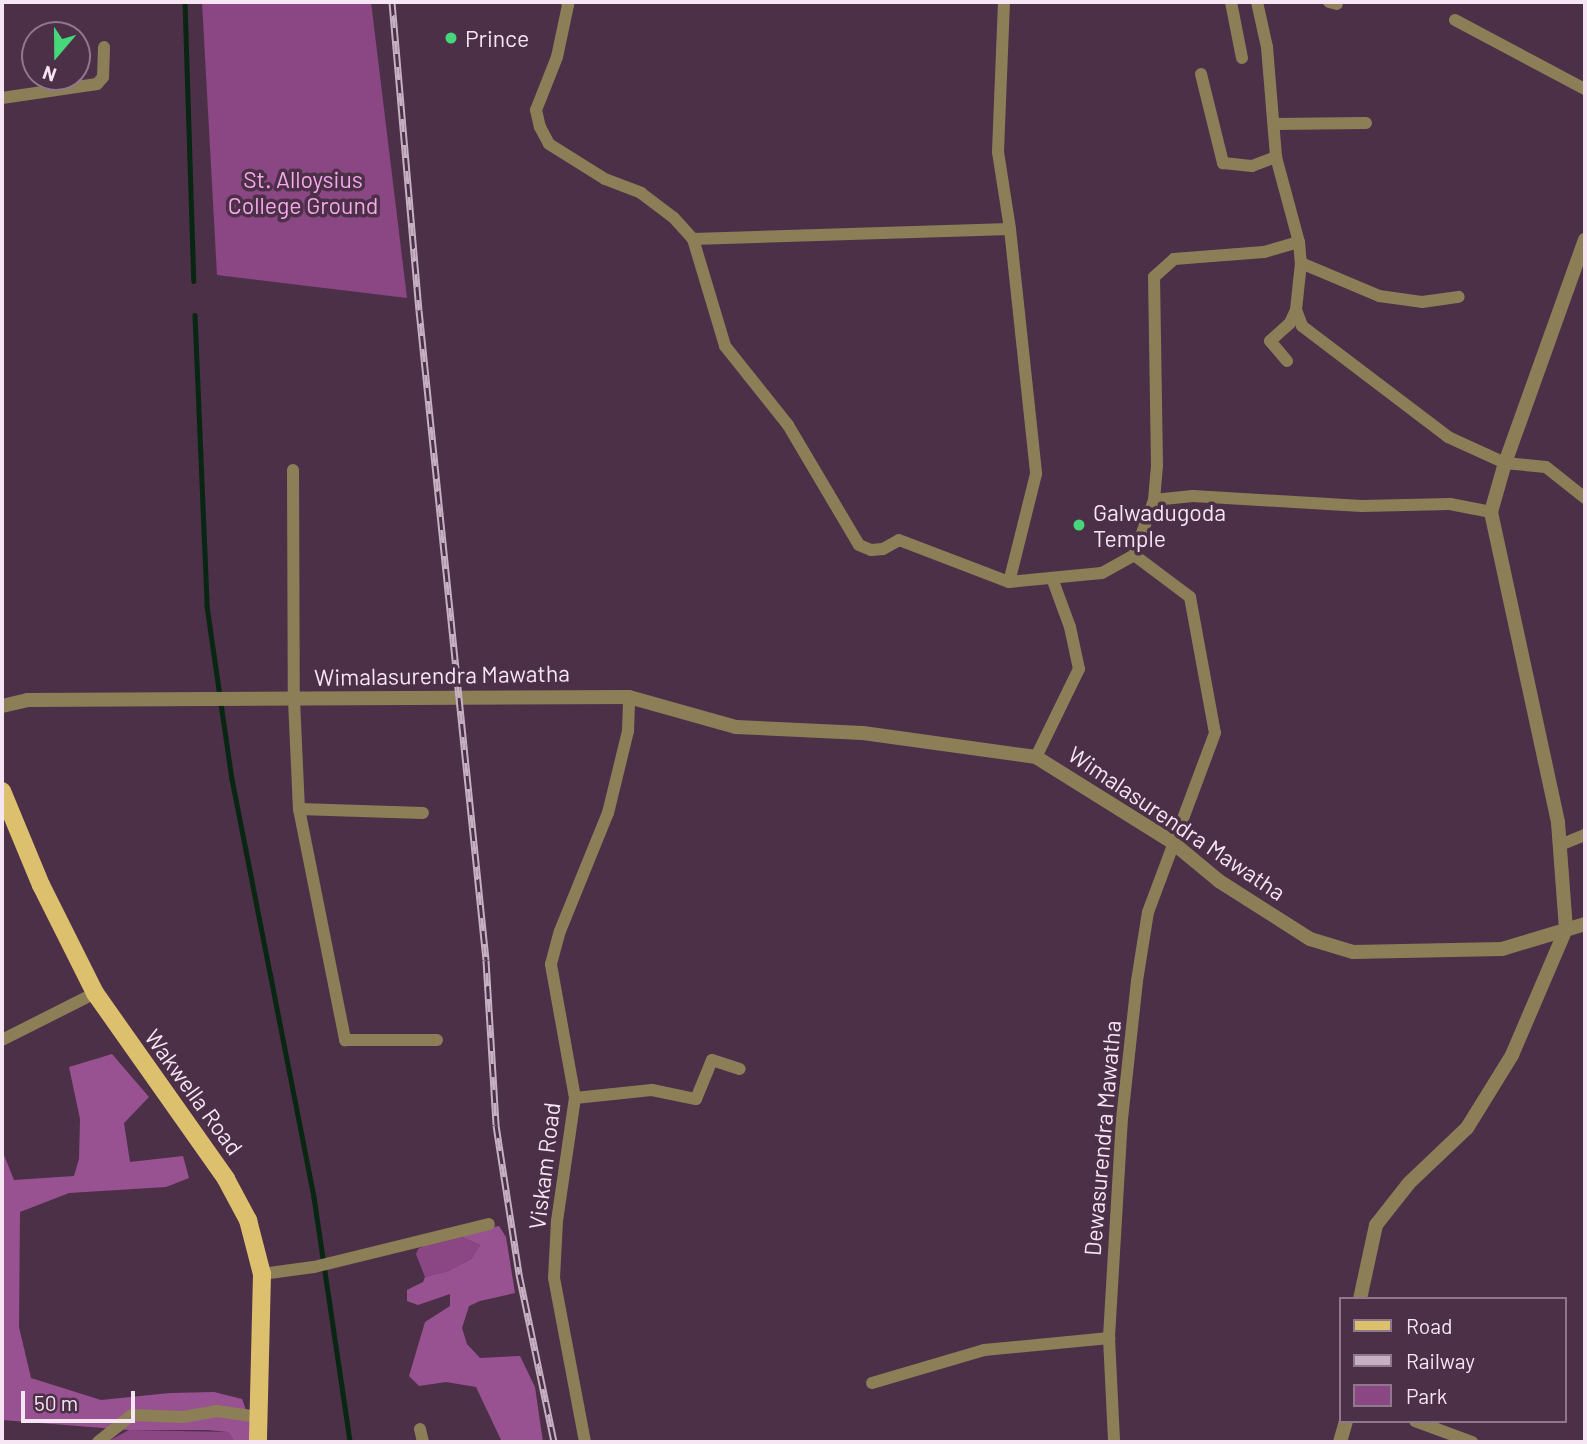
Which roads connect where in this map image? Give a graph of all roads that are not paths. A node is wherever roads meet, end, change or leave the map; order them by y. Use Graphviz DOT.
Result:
graph roads {
  1 [pos="567,2"];
  2 [pos="1004,2"];
  3 [pos="1231,2"];
  4 [pos="1257,2"];
  5 [pos="1455,20"];
  6 [pos="104,47"];
  7 [pos="1242,58"];
  8 [pos="1201,74"];
  9 [pos="1585,89"];
  10 [pos="2,98"];
  11 [pos="1366,123"];
  12 [pos="1274,124"];
  13 [pos="1276,157"];
  14 [pos="1010,229"];
  15 [pos="692,239"];
  16 [pos="1585,240"];
  17 [pos="1299,242"];
  18 [pos="1301,263"];
  19 [pos="1459,296"];
  20 [pos="1296,310"];
  21 [pos="1287,361"];
  22 [pos="1505,463"];
  23 [pos="292,470"];
  24 [pos="1585,498"];
  25 [pos="1154,500"];
  26 [pos="1491,512"];
  27 [pos="1134,555"];
  28 [pos="1052,578"];
  29 [pos="1009,582"];
  30 [pos="629,697"];
  31 [pos="294,700"];
  32 [pos="2,706"];
  33 [pos="1036,757"];
  34 [pos="2,791"];
  35 [pos="299,809"];
  36 [pos="423,813"];
  37 [pos="1585,835"];
  38 [pos="1172,842"];
  39 [pos="1560,845"];
  40 [pos="1585,924"];
  41 [pos="1566,929"];
  42 [pos="95,993"];
  43 [pos="2,1040"];
  44 [pos="436,1040"];
  45 [pos="740,1069"];
  46 [pos="575,1098"];
  47 [pos="489,1224"];
  48 [pos="261,1273"];
  49 [pos="1360,1297"];
  50 [pos="1109,1338"];
  51 [pos="872,1383"];
  52 [pos="259,1417"];
  53 [pos="1345,1423"];
  54 [pos="1420,1423"];
  55 [pos="420,1429"];
  56 [pos="97,1442"];
  57 [pos="258,1442"];
  58 [pos="423,1442"];
  59 [pos="585,1442"];
  60 [pos="1114,1442"];
  61 [pos="1340,1442"];
  62 [pos="1472,1442"];
  1 -- 15 [label="street"];
  2 -- 14 [label="street"];
  3 -- 7 [label="street"];
  4 -- 12 [label="street"];
  5 -- 9 [label="street"];
  6 -- 10 [label="street"];
  8 -- 13 [label="street"];
  11 -- 12 [label="street"];
  12 -- 13 [label="street"];
  13 -- 17 [label="street"];
  14 -- 15 [label="street"];
  14 -- 29 [label="street"];
  15 -- 29 [label="street"];
  16 -- 22 [label="street"];
  17 -- 18 [label="street"];
  17 -- 25 [label="street"];
  18 -- 19 [label="street"];
  18 -- 20 [label="street"];
  20 -- 21 [label="street"];
  20 -- 22 [label="street"];
  22 -- 24 [label="street"];
  22 -- 26 [label="street"];
  23 -- 31 [label="street"];
  25 -- 26 [label="street"];
  25 -- 27 [label="street"];
  26 -- 39 [label="street"];
  27 -- 28 [label="street"];
  27 -- 38 [label="street, Dewasurendra Mawatha"];
  28 -- 29 [label="street"];
  28 -- 33 [label="street"];
  30 -- 31 [label="street, Wimalasurendra Mawatha"];
  30 -- 33 [label="street, Wimalasurendra Mawatha"];
  30 -- 46 [label="street, Viskam Road"];
  31 -- 32 [label="street, Wimalasurendra Mawatha"];
  31 -- 35 [label="street"];
  33 -- 38 [label="street, Wimalasurendra Mawatha"];
  34 -- 42 [label="main road, Wakwella Road"];
  35 -- 36 [label="street"];
  35 -- 44 [label="street"];
  37 -- 39 [label="street"];
  38 -- 41 [label="street, Wimalasurendra Mawatha"];
  38 -- 50 [label="street, Dewasurendra Mawatha"];
  39 -- 41 [label="street"];
  40 -- 41 [label="street, Wimalasurendra Mawatha"];
  41 -- 49 [label="street"];
  42 -- 43 [label="street"];
  42 -- 48 [label="main road, Wakwella Road"];
  45 -- 46 [label="street"];
  46 -- 59 [label="street, Viskam Road"];
  47 -- 48 [label="street"];
  48 -- 52 [label="main road, Wakwella Road"];
  50 -- 51 [label="street"];
  50 -- 60 [label="street, Dewasurendra Mawatha"];
  52 -- 56 [label="street"];
  52 -- 57 [label="main road, Wakwella Road"];
  53 -- 61 [label="street"];
  54 -- 62 [label="street"];
  55 -- 58 [label="street"];
}
